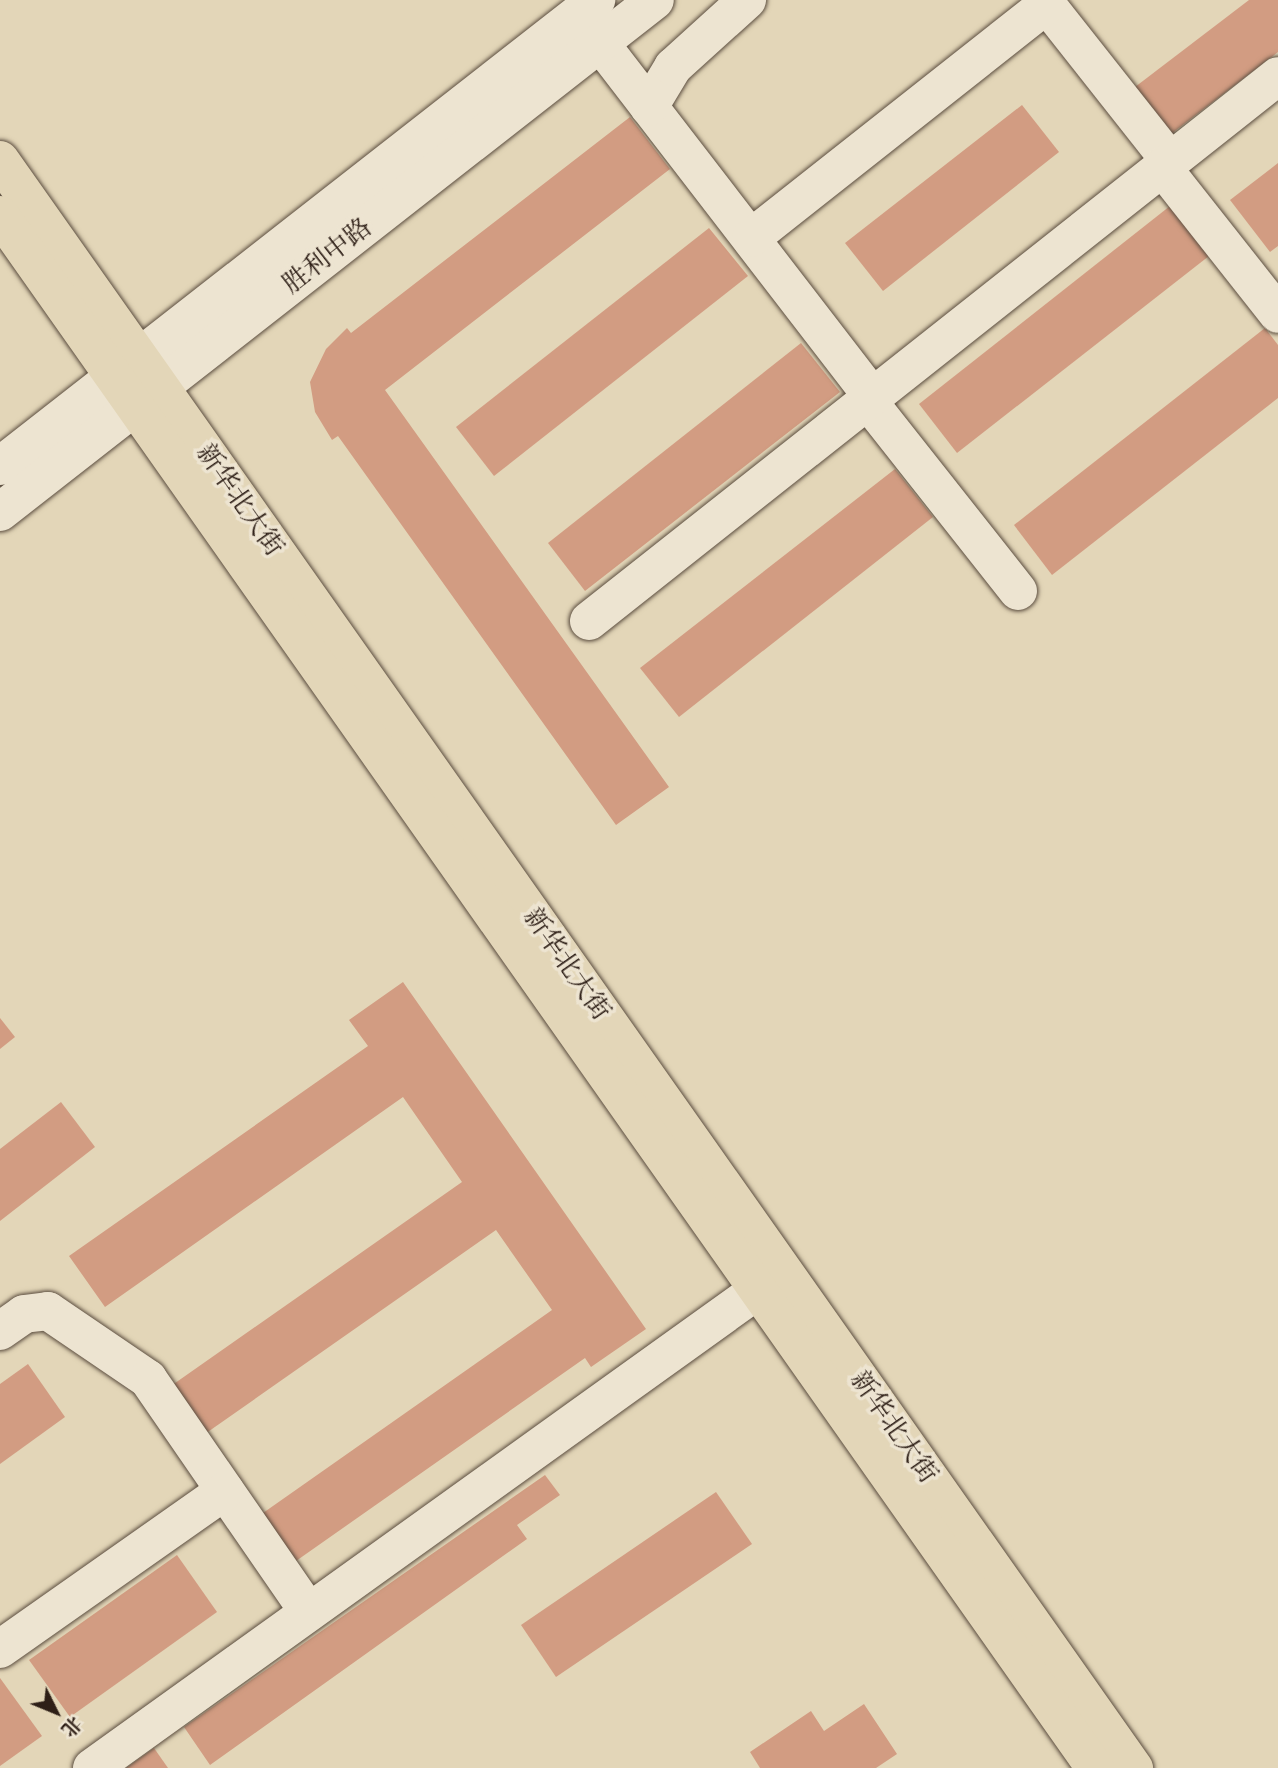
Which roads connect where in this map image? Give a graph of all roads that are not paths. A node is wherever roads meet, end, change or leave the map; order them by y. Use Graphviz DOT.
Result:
graph roads {
  1 [pos="596,0"];
  2 [pos="655,0"];
  3 [pos="747,0"];
  4 [pos="1045,2"];
  5 [pos="600,43"];
  6 [pos="1278,76"];
  7 [pos="649,107"];
  8 [pos="0,160"];
  9 [pos="1166,164"];
  10 [pos="0,215"];
  11 [pos="751,238"];
  12 [pos="1278,314"];
  13 [pos="137,382"];
  14 [pos="870,399"];
  15 [pos="0,466"];
  16 [pos="0,512"];
  17 [pos="1018,590"];
  18 [pos="589,621"];
  19 [pos="758,1290"];
  20 [pos="0,1331"];
  21 [pos="225,1491"];
  22 [pos="309,1612"];
  23 [pos="0,1648"];
  24 [pos="92,1768"];
  25 [pos="1095,1768"];
  26 [pos="1134,1768"];
  1 -- 13 [label="street, 胜利中路"];
  2 -- 5 [label="street, 胜利中路"];
  3 -- 7 [label="street"];
  4 -- 9 [label="street"];
  4 -- 11 [label="street"];
  5 -- 7 [label="street"];
  5 -- 13 [label="street, 胜利中路"];
  6 -- 9 [label="street"];
  7 -- 11 [label="street"];
  8 -- 13 [label="main road, 新华北大街"];
  9 -- 12 [label="street"];
  9 -- 14 [label="street"];
  10 -- 13 [label="main road, 新华北大街"];
  11 -- 14 [label="street"];
  13 -- 15 [label="street, 胜利中路"];
  13 -- 16 [label="street, 胜利中路"];
  13 -- 19 [label="main road, 新华北大街"];
  13 -- 26 [label="main road, 新华北大街"];
  14 -- 17 [label="street"];
  14 -- 18 [label="street"];
  19 -- 22 [label="street"];
  19 -- 25 [label="main road, 新华北大街"];
  20 -- 21 [label="street"];
  21 -- 22 [label="street"];
  21 -- 23 [label="street"];
  22 -- 24 [label="street"];
}
